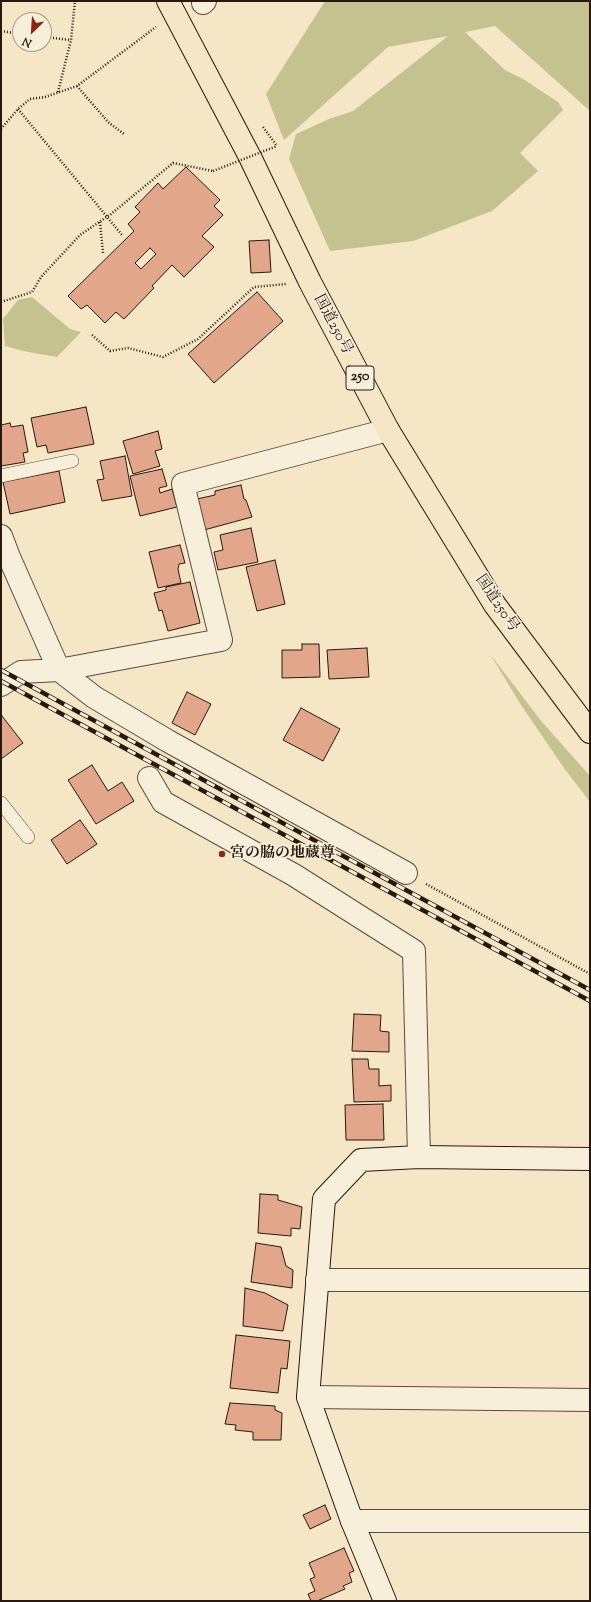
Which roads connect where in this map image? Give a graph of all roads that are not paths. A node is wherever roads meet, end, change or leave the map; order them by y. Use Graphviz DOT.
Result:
graph roads {
  1 [pos="172,9"];
  2 [pos="388,430"];
  3 [pos="72,461"];
  4 [pos="1,476"];
  5 [pos="1,536"];
  6 [pos="59,670"];
  7 [pos="1,685"];
  8 [pos="590,732"];
  9 [pos="149,778"];
  10 [pos="4,811"];
  11 [pos="28,837"];
  12 [pos="406,873"];
  13 [pos="419,1157"];
  14 [pos="590,1159"];
  15 [pos="317,1280"];
  16 [pos="590,1280"];
  17 [pos="308,1397"];
  18 [pos="590,1400"];
  19 [pos="590,1521"];
  20 [pos="352,1522"];
  21 [pos="385,1601"];
  1 -- 2 [label="highway, 国道250号 / 250"];
  2 -- 6 [label="street"];
  2 -- 8 [label="highway, 国道250号 / 250"];
  3 -- 4 [label="lane"];
  5 -- 6 [label="street"];
  6 -- 7 [label="street"];
  6 -- 12 [label="street"];
  9 -- 13 [label="street"];
  10 -- 11 [label="lane"];
  13 -- 14 [label="street"];
  13 -- 15 [label="street"];
  15 -- 16 [label="street"];
  15 -- 17 [label="street"];
  17 -- 18 [label="street"];
  17 -- 20 [label="street"];
  19 -- 20 [label="street"];
  20 -- 21 [label="street"];
}
